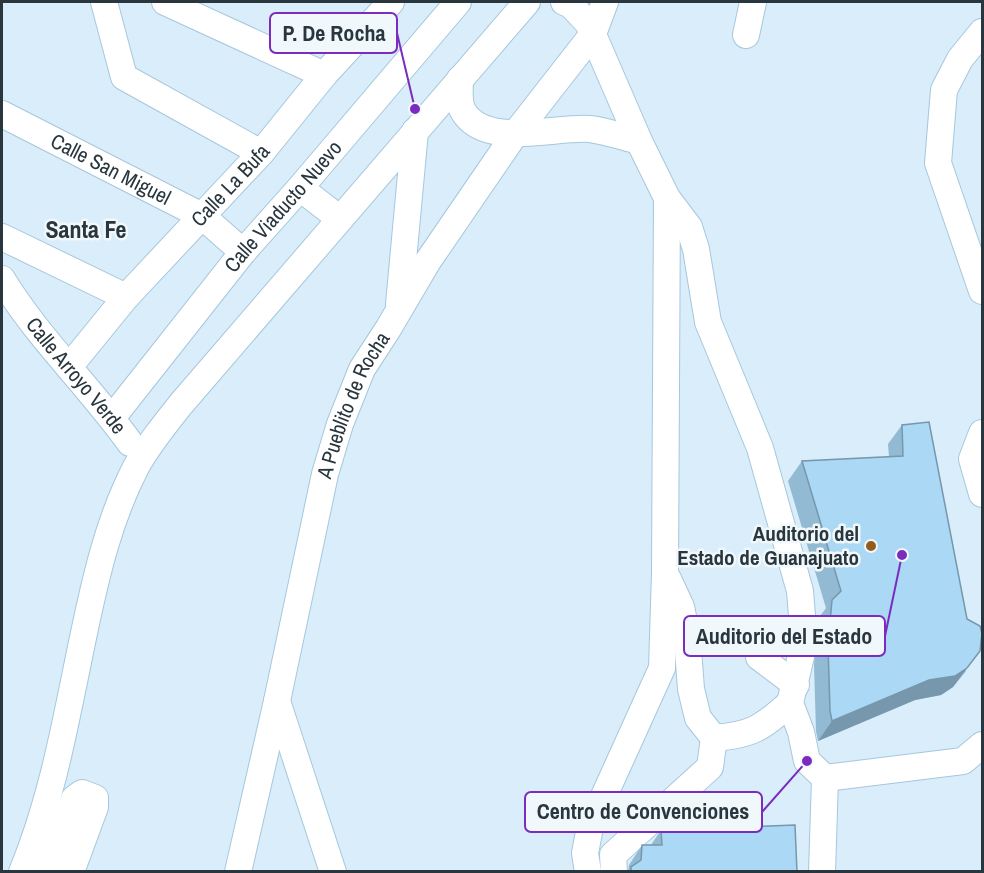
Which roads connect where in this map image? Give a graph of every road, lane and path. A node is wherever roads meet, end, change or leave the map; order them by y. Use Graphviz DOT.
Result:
graph roads {
  1 [pos="104,2"];
  2 [pos="165,2"];
  3 [pos="391,2"];
  4 [pos="458,2"];
  5 [pos="564,2"];
  6 [pos="605,2"];
  7 [pos="753,2"];
  8 [pos="527,4"];
  9 [pos="982,32"];
  10 [pos="593,34"];
  11 [pos="746,35"];
  12 [pos="324,75"];
  13 [pos="460,79"];
  14 [pos="2,114"];
  15 [pos="416,131"];
  16 [pos="515,134"];
  17 [pos="639,141"];
  18 [pos="261,153"];
  19 [pos="300,188"];
  20 [pos="667,198"];
  21 [pos="202,216"];
  22 [pos="340,219"];
  23 [pos="2,237"];
  24 [pos="243,252"];
  25 [pos="2,279"];
  26 [pos="982,291"];
  27 [pos="126,297"];
  28 [pos="398,312"];
  29 [pos="69,367"];
  30 [pos="112,418"];
  31 [pos="982,433"];
  32 [pos="130,442"];
  33 [pos="982,494"];
  34 [pos="665,573"];
  35 [pos="759,657"];
  36 [pos="793,694"];
  37 [pos="277,701"];
  38 [pos="714,738"];
  39 [pos="982,746"];
  40 [pos="825,778"];
  41 [pos="22,872"];
  42 [pos="45,872"];
  43 [pos="71,872"];
  44 [pos="238,872"];
  45 [pos="333,872"];
  46 [pos="588,872"];
  47 [pos="614,872"];
  48 [pos="822,872"];
  1 -- 18 [label="street"];
  2 -- 12 [label="street"];
  3 -- 12 [label="street, Calle La Bufa"];
  4 -- 19 [label="street, Calle Viaducto Nuevo"];
  5 -- 10 [label="street"];
  6 -- 10 [label="street, A Pueblito de Rocha"];
  7 -- 11 [label="street"];
  8 -- 13 [label="street"];
  9 -- 26 [label="street"];
  10 -- 16 [label="street, A Pueblito de Rocha"];
  10 -- 17 [label="street"];
  12 -- 18 [label="street, Calle La Bufa"];
  13 -- 15 [label="street"];
  13 -- 16 [label="street"];
  14 -- 21 [label="street, Calle San Miguel"];
  15 -- 22 [label="street"];
  15 -- 28 [label="street"];
  16 -- 17 [label="street"];
  16 -- 28 [label="street, A Pueblito de Rocha"];
  17 -- 20 [label="street"];
  18 -- 21 [label="street, Calle La Bufa"];
  19 -- 22 [label="street"];
  19 -- 24 [label="street, Calle Viaducto Nuevo"];
  20 -- 34 [label="street"];
  20 -- 36 [label="street"];
  21 -- 24 [label="street, Calle San Miguel"];
  21 -- 27 [label="street, Calle La Bufa"];
  22 -- 41 [label="street"];
  23 -- 27 [label="street"];
  24 -- 30 [label="street, Calle Viaducto Nuevo"];
  25 -- 29 [label="street, Calle Arroyo Verde"];
  27 -- 29 [label="street, Calle La Bufa"];
  28 -- 37 [label="street, A Pueblito de Rocha"];
  29 -- 30 [label="street, Calle Arroyo Verde"];
  30 -- 32 [label="street, Calle Arroyo Verde"];
  31 -- 33 [label="street"];
  34 -- 38 [label="street"];
  34 -- 46 [label="street"];
  35 -- 36 [label="street"];
  36 -- 38 [label="street"];
  36 -- 40 [label="street"];
  37 -- 44 [label="street, A Pueblito de Rocha"];
  37 -- 45 [label="street"];
  38 -- 47 [label="street"];
  39 -- 40 [label="street"];
  40 -- 48 [label="street"];
  42 -- 43 [label="street"];
}
